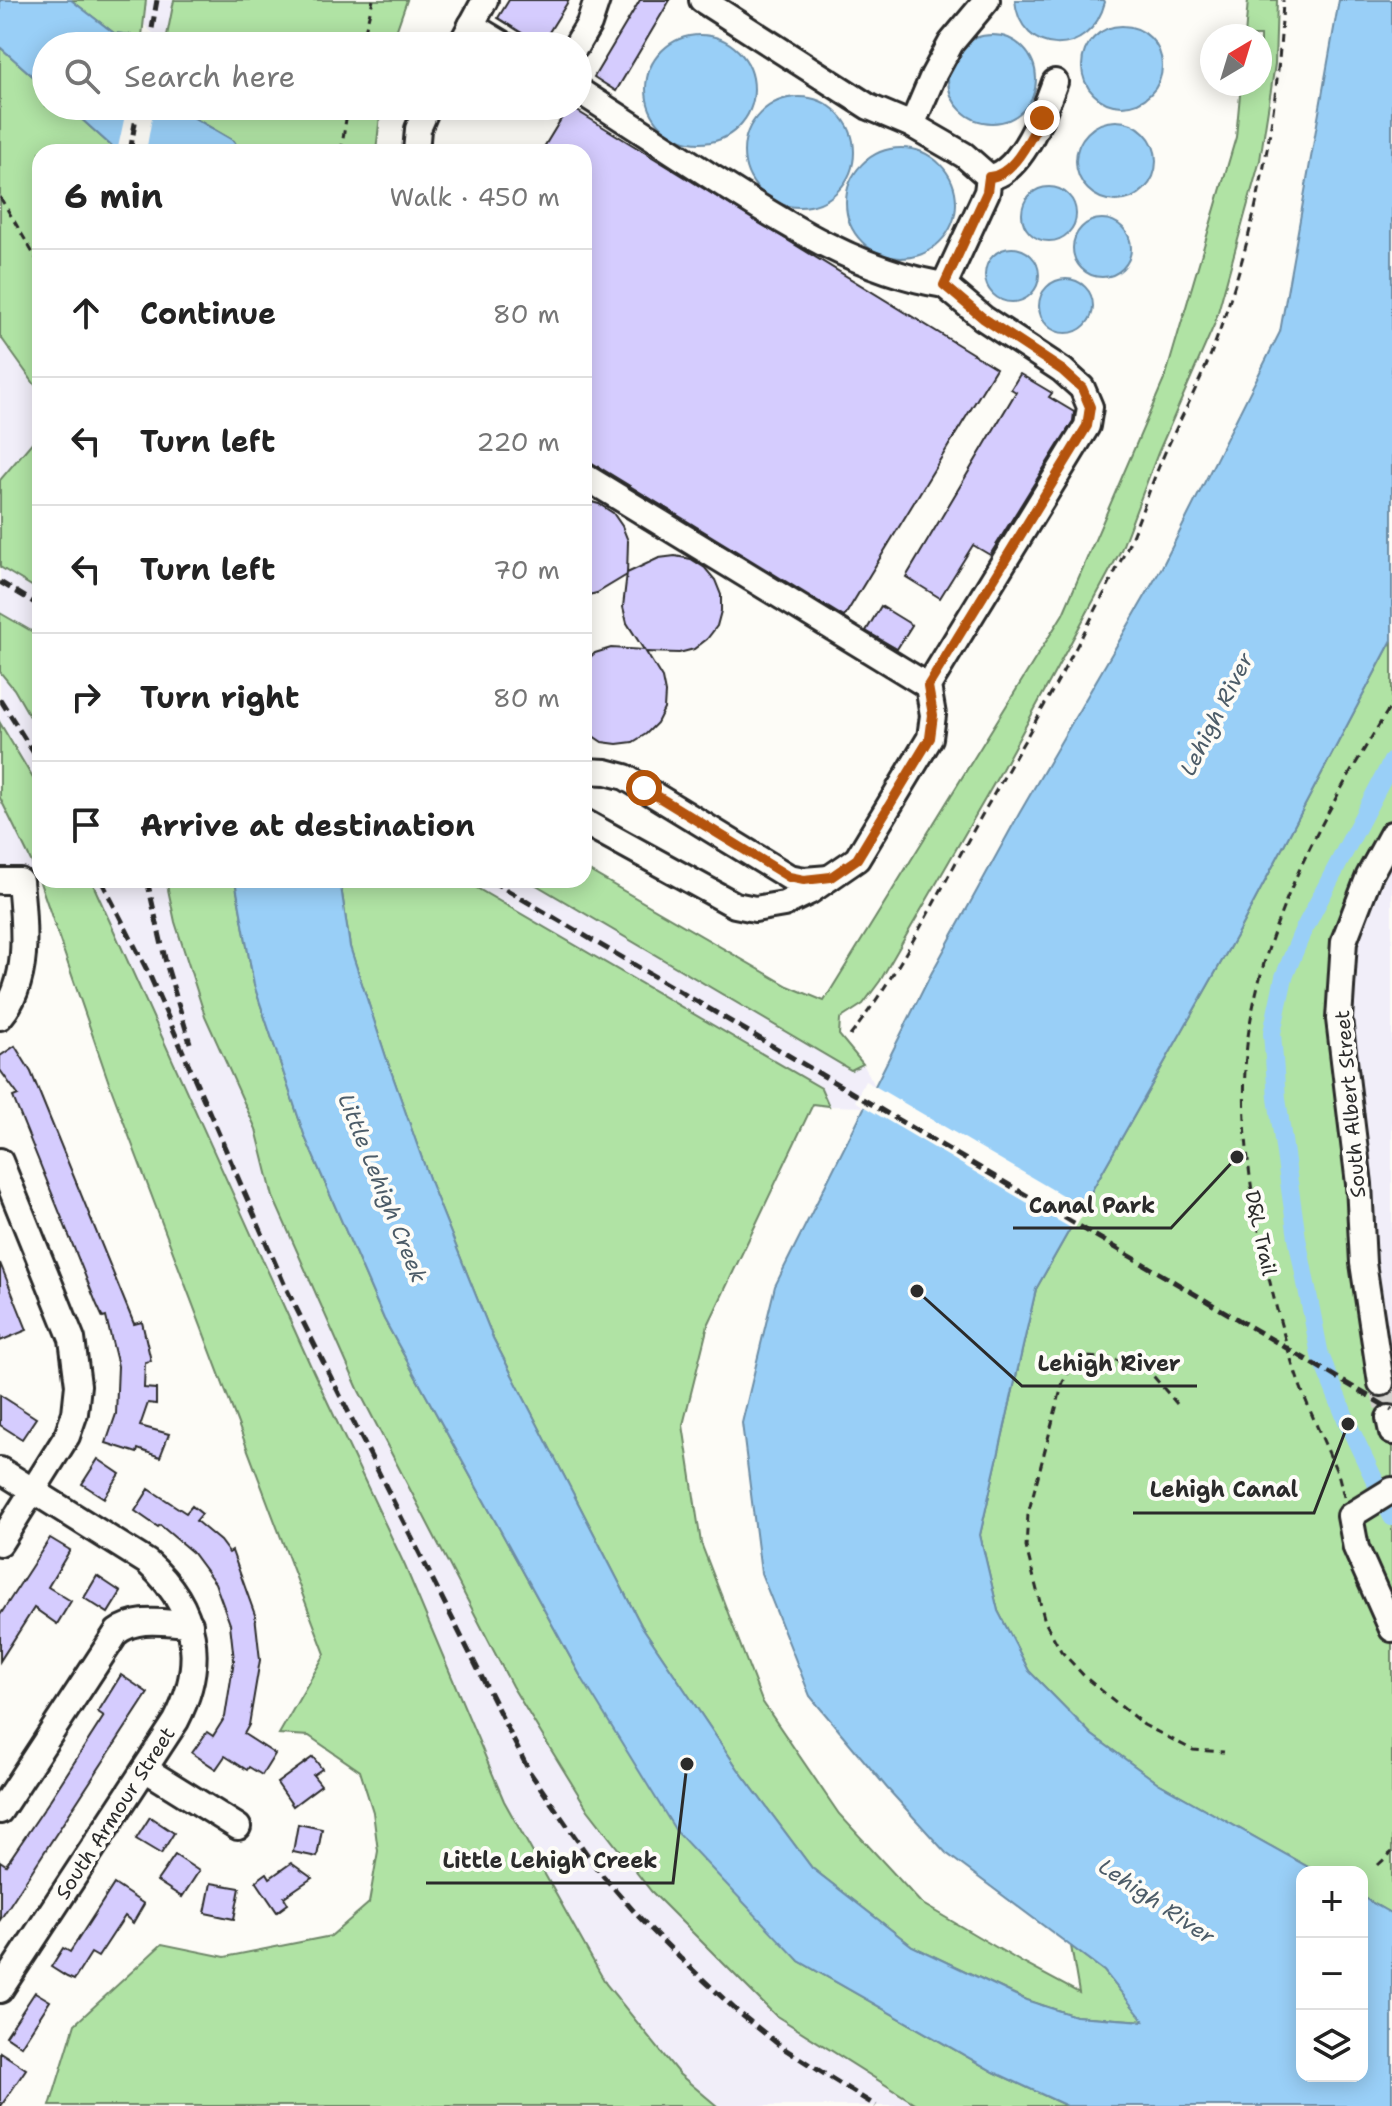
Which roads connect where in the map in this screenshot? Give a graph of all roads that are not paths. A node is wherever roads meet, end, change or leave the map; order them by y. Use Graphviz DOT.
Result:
graph roads {
  1 [pos="485,0"];
  2 [pos="597,0"];
  3 [pos="702,0"];
  4 [pos="987,0"];
  5 [pos="468,32"];
  6 [pos="584,32"];
  7 [pos="1055,82"];
  8 [pos="592,99"];
  9 [pos="422,120"];
  10 [pos="912,125"];
  11 [pos="417,144"];
  12 [pos="989,177"];
  13 [pos="944,285"];
  14 [pos="592,481"];
  15 [pos="928,686"];
  16 [pos="592,771"];
  17 [pos="592,826"];
  18 [pos="1392,834"];
  19 [pos="831,877"];
  20 [pos="10,881"];
  21 [pos="0,1017"];
  22 [pos="0,1161"];
  23 [pos="1381,1383"];
  24 [pos="0,1470"];
  25 [pos="1392,1490"];
  26 [pos="33,1492"];
  27 [pos="0,1543"];
  28 [pos="190,1624"];
  29 [pos="1392,1629"];
  30 [pos="145,1769"];
  31 [pos="0,1811"];
  32 [pos="238,1827"];
  33 [pos="1,1986"];
  1 -- 5 [label="street"];
  2 -- 6 [label="street"];
  3 -- 10 [label="street"];
  4 -- 10 [label="street"];
  7 -- 12 [label="street"];
  8 -- 13 [label="street"];
  9 -- 11 [label="street"];
  10 -- 12 [label="street"];
  12 -- 13 [label="street"];
  13 -- 15 [label="street"];
  14 -- 15 [label="street"];
  15 -- 19 [label="street"];
  16 -- 19 [label="street"];
  17 -- 19 [label="street"];
  18 -- 23 [label="street, South Albert Street"];
  20 -- 21 [label="street"];
  22 -- 26 [label="street"];
  24 -- 26 [label="street"];
  25 -- 29 [label="street"];
  26 -- 27 [label="street"];
  26 -- 28 [label="street"];
  28 -- 30 [label="street, South Armour Street"];
  28 -- 31 [label="street"];
  30 -- 32 [label="street"];
  30 -- 33 [label="street, South Armour Street"];
}
